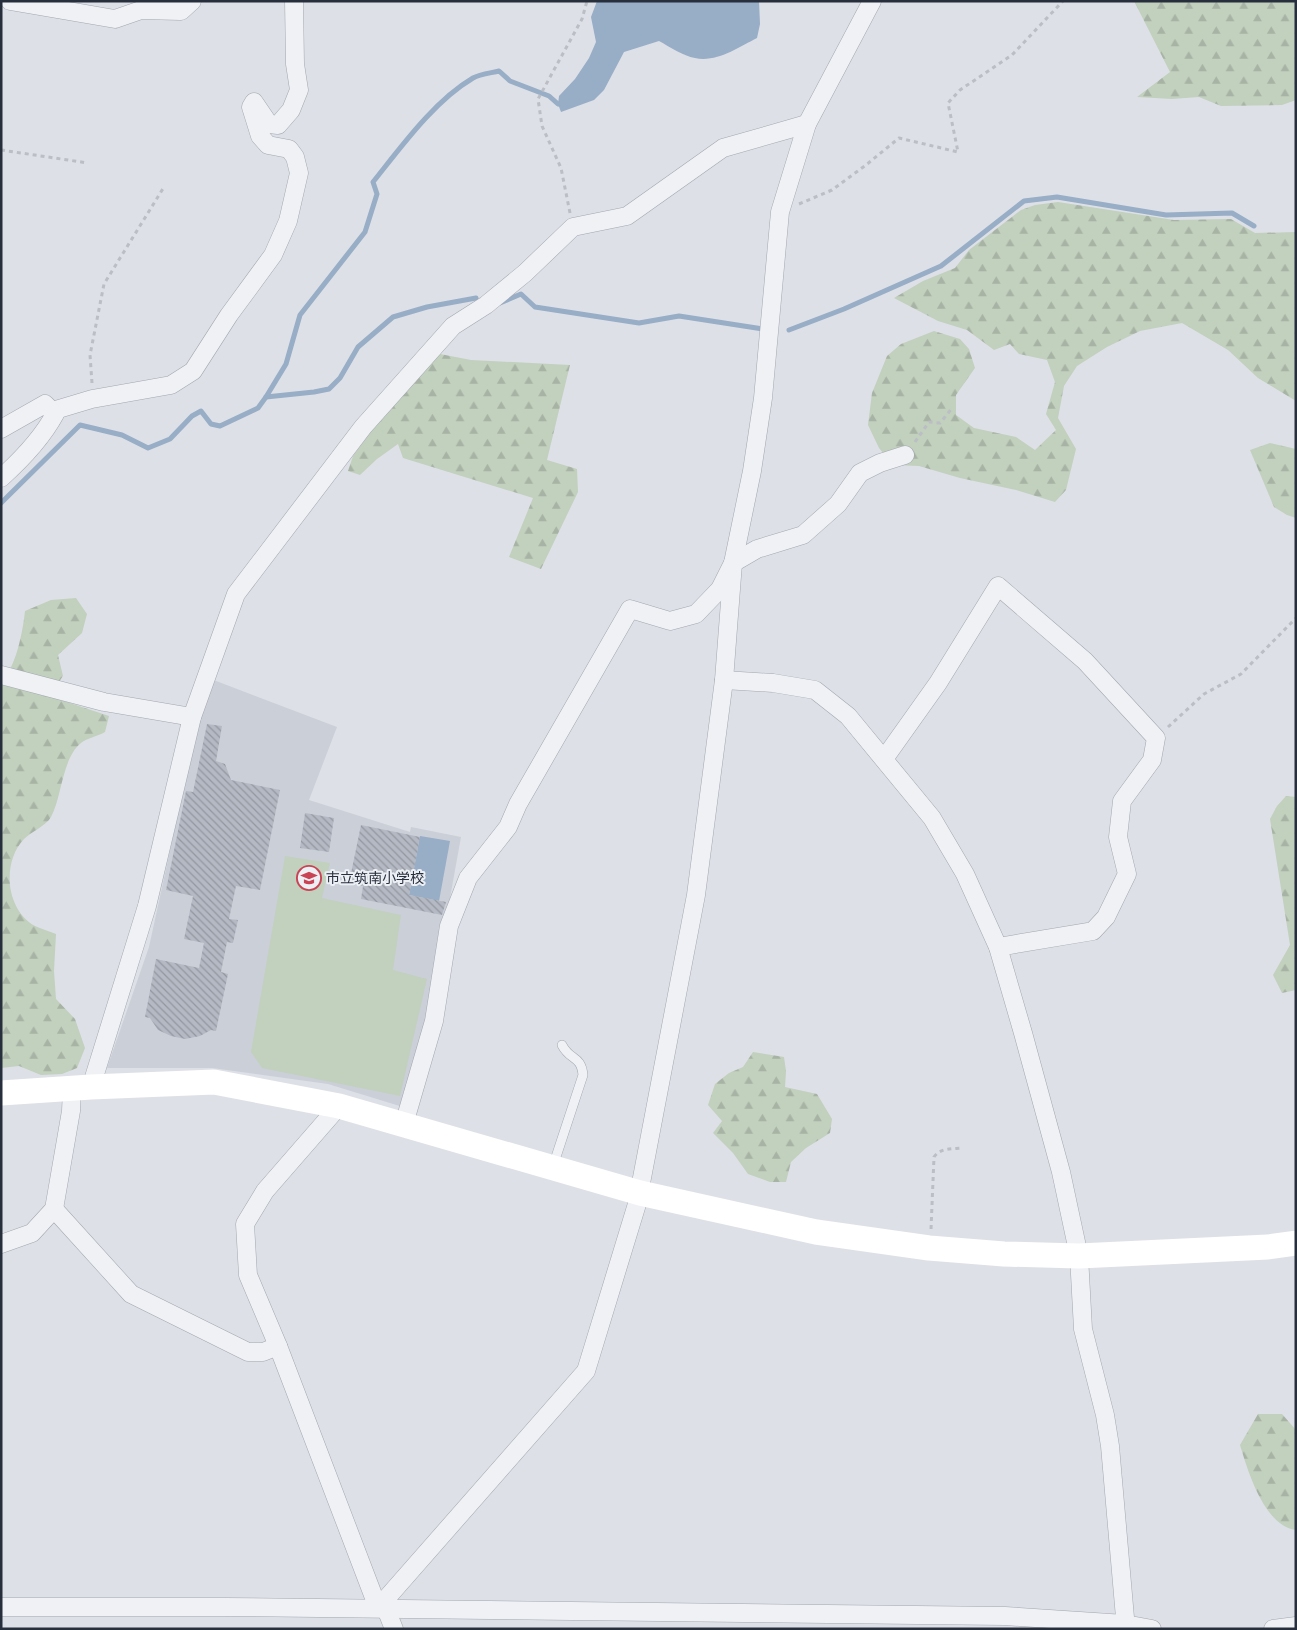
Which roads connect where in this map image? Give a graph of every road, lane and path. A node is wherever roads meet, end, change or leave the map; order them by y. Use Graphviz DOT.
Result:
graph roads {
  1 [pos="10,1"];
  2 [pos="192,1"];
  3 [pos="294,1"];
  4 [pos="587,1"];
  5 [pos="872,1"];
  6 [pos="1063,1"];
  7 [pos="807,124"];
  8 [pos="1,150"];
  9 [pos="88,163"];
  10 [pos="164,187"];
  11 [pos="780,212"];
  12 [pos="573,227"];
  13 [pos="92,399"];
  14 [pos="953,407"];
  15 [pos="52,411"];
  16 [pos="1,429"];
  17 [pos="906,454"];
  18 [pos="1,478"];
  19 [pos="733,563"];
  20 [pos="1296,618"];
  21 [pos="1,675"];
  22 [pos="724,680"];
  23 [pos="192,717"];
  24 [pos="1156,738"];
  25 [pos="884,760"];
  26 [pos="998,947"];
  27 [pos="562,1045"];
  28 [pos="81,1088"];
  29 [pos="1,1093"];
  30 [pos="339,1106"];
  31 [pos="404,1124"];
  32 [pos="961,1148"];
  33 [pos="552,1168"];
  34 [pos="640,1193"];
  35 [pos="54,1208"];
  36 [pos="931,1237"];
  37 [pos="1296,1243"];
  38 [pos="1,1244"];
  39 [pos="1079,1256"];
  40 [pos="278,1346"];
  41 [pos="1,1607"];
  42 [pos="382,1609"];
  43 [pos="1125,1626"];
  44 [pos="1296,1626"];
  45 [pos="394,1629"];
  46 [pos="1152,1629"];
  47 [pos="1273,1629"];
  1 -- 2 [label="street"];
  3 -- 13 [label="street"];
  4 -- 12 [label="path"];
  5 -- 7 [label="street"];
  6 -- 11 [label="path"];
  7 -- 11 [label="street"];
  7 -- 12 [label="street"];
  8 -- 9 [label="path"];
  10 -- 13 [label="path"];
  11 -- 19 [label="street"];
  12 -- 23 [label="street"];
  13 -- 15 [label="street"];
  14 -- 17 [label="path"];
  15 -- 16 [label="street"];
  15 -- 18 [label="street"];
  17 -- 19 [label="street"];
  19 -- 22 [label="street"];
  19 -- 31 [label="street"];
  20 -- 24 [label="path"];
  21 -- 23 [label="street"];
  22 -- 25 [label="street"];
  22 -- 34 [label="street"];
  23 -- 28 [label="street"];
  24 -- 25 [label="street"];
  24 -- 26 [label="street"];
  25 -- 26 [label="street"];
  26 -- 39 [label="street"];
  27 -- 33 [label="lane"];
  28 -- 29 [label="street"];
  28 -- 30 [label="street"];
  28 -- 35 [label="street"];
  30 -- 31 [label="street"];
  30 -- 40 [label="street"];
  31 -- 33 [label="street"];
  32 -- 36 [label="path"];
  33 -- 34 [label="street"];
  34 -- 39 [label="street"];
  34 -- 42 [label="street"];
  35 -- 38 [label="street"];
  35 -- 40 [label="street"];
  37 -- 39 [label="street"];
  39 -- 43 [label="street"];
  40 -- 42 [label="street"];
  41 -- 42 [label="street"];
  42 -- 43 [label="street"];
  42 -- 45 [label="street"];
  43 -- 46 [label="street"];
  44 -- 47 [label="street"];
}
